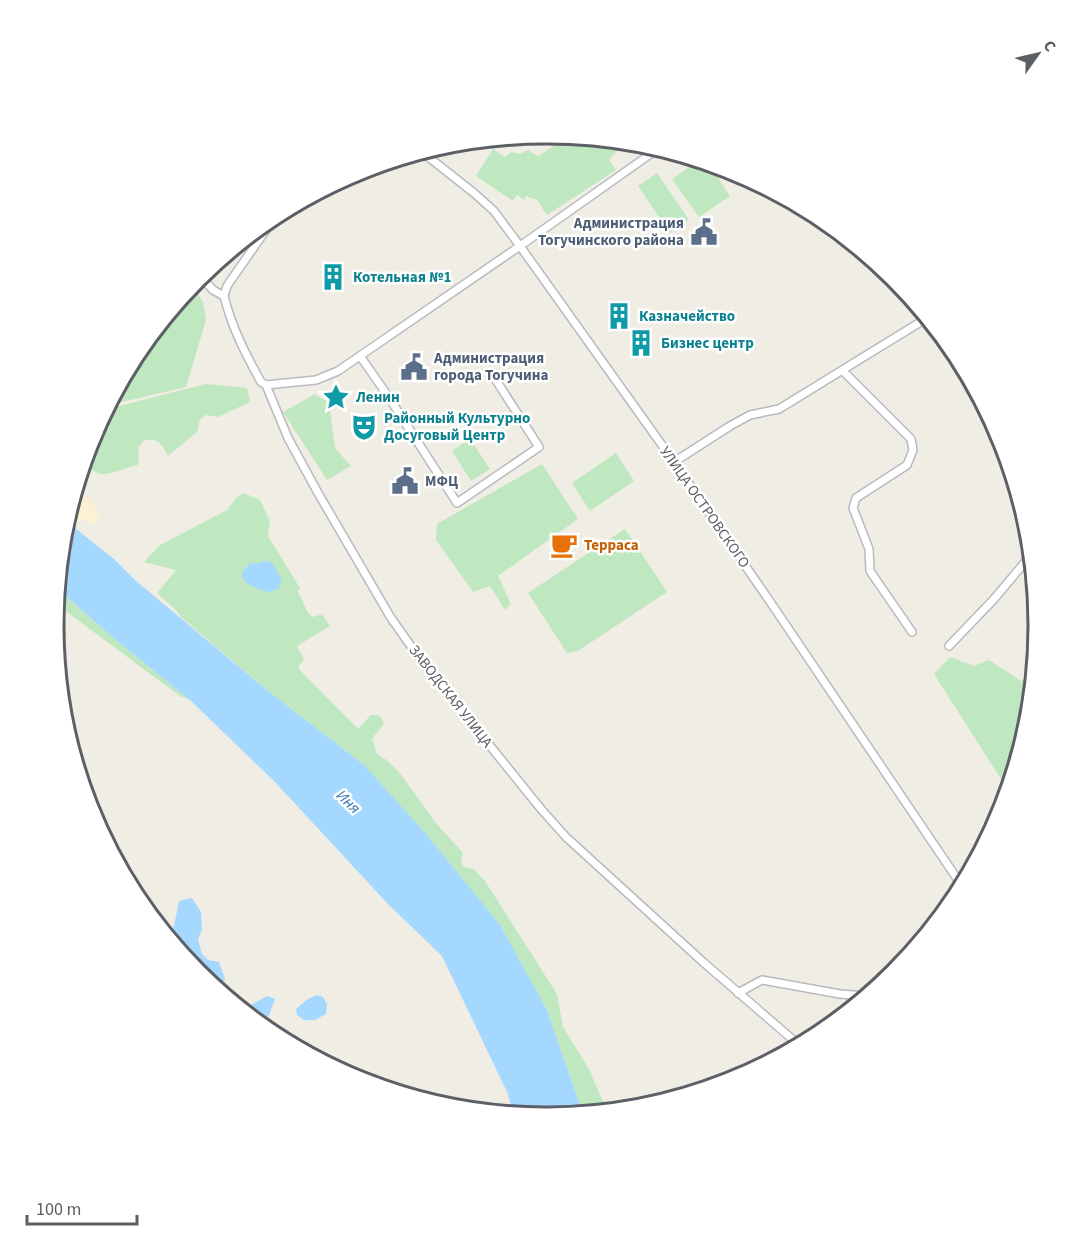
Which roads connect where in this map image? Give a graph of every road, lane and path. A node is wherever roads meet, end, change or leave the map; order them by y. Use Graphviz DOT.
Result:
graph roads {
  1 [pos="649,155"];
  2 [pos="430,158"];
  3 [pos="260,238"];
  4 [pos="520,246"];
  5 [pos="207,284"];
  6 [pos="224,296"];
  7 [pos="920,322"];
  8 [pos="360,356"];
  9 [pos="843,371"];
  10 [pos="492,374"];
  11 [pos="266,385"];
  12 [pos="674,462"];
  13 [pos="1023,564"];
  14 [pos="912,632"];
  15 [pos="949,646"];
  16 [pos="956,877"];
  17 [pos="738,993"];
  18 [pos="854,995"];
  19 [pos="792,1039"];
  1 -- 4 [label="street"];
  2 -- 4 [label="street, УЛИЦА ОСТРОВСКОГО"];
  3 -- 6 [label="street"];
  4 -- 8 [label="street"];
  4 -- 12 [label="street, УЛИЦА ОСТРОВСКОГО"];
  5 -- 6 [label="street"];
  6 -- 11 [label="street, ЗАВОДСКАЯ УЛИЦА"];
  7 -- 9 [label="street"];
  8 -- 10 [label="street"];
  8 -- 11 [label="street"];
  9 -- 12 [label="street"];
  9 -- 14 [label="street"];
  11 -- 17 [label="street, ЗАВОДСКАЯ УЛИЦА"];
  12 -- 16 [label="street, УЛИЦА ОСТРОВСКОГО"];
  13 -- 15 [label="street"];
  17 -- 18 [label="street"];
  17 -- 19 [label="street, ЗАВОДСКАЯ УЛИЦА"];
}
